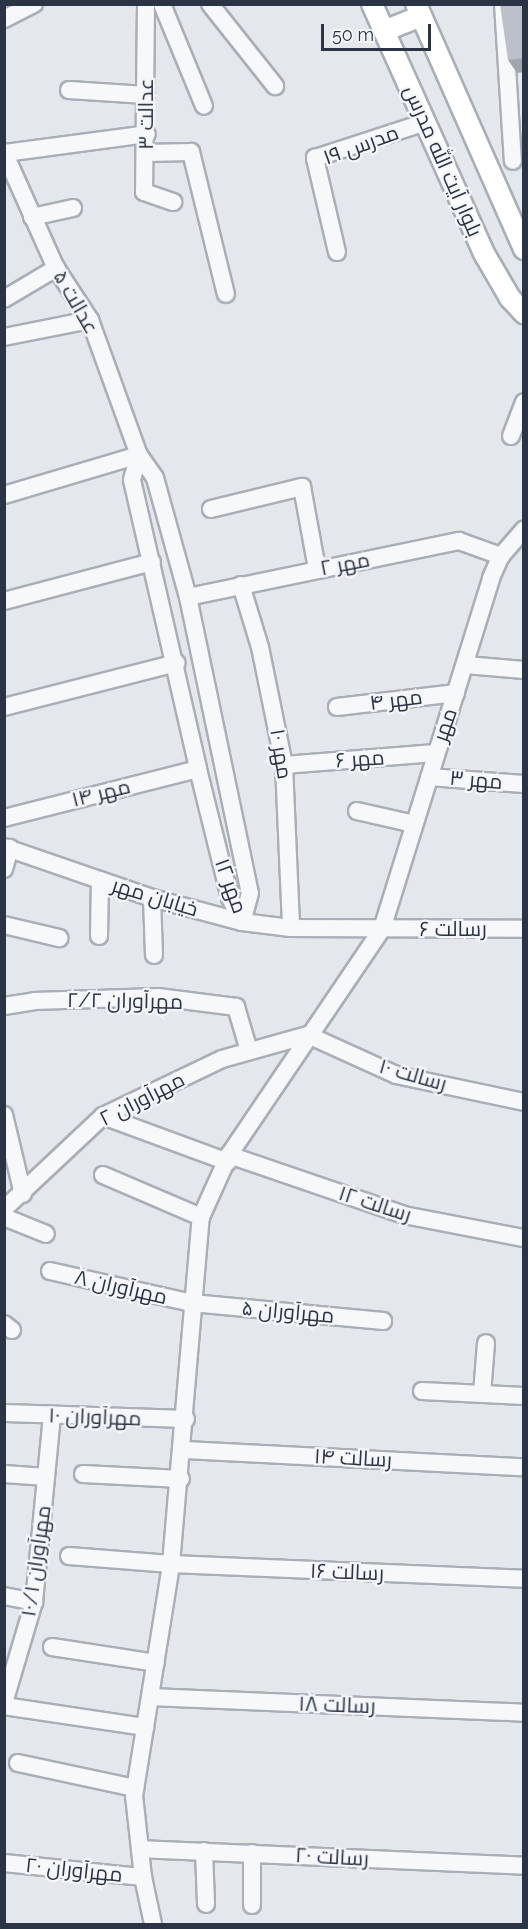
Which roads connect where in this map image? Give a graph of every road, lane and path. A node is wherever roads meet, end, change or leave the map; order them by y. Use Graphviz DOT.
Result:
graph roads {
  1 [pos="34,4"];
  2 [pos="147,4"];
  3 [pos="162,4"];
  4 [pos="210,4"];
  5 [pos="372,4"];
  6 [pos="503,4"];
  7 [pos="418,10"];
  8 [pos="4,19"];
  9 [pos="384,32"];
  10 [pos="275,86"];
  11 [pos="69,90"];
  12 [pos="146,95"];
  13 [pos="204,106"];
  14 [pos="426,122"];
  15 [pos="147,134"];
  16 [pos="5,152"];
  17 [pos="147,153"];
  18 [pos="518,161"];
  19 [pos="488,173"];
  20 [pos="172,202"];
  21 [pos="73,208"];
  22 [pos="32,217"];
  23 [pos="524,249"];
  24 [pos="337,252"];
  25 [pos="56,268"];
  26 [pos="226,294"];
  27 [pos="4,299"];
  28 [pos="524,313"];
  29 [pos="90,320"];
  30 [pos="4,337"];
  31 [pos="524,402"];
  32 [pos="511,436"];
  33 [pos="139,455"];
  34 [pos="4,495"];
  35 [pos="211,508"];
  36 [pos="524,530"];
  37 [pos="501,556"];
  38 [pos="152,562"];
  39 [pos="317,569"];
  40 [pos="241,585"];
  41 [pos="188,597"];
  42 [pos="4,601"];
  43 [pos="195,629"];
  44 [pos="168,634"];
  45 [pos="176,663"];
  46 [pos="466,665"];
  47 [pos="524,670"];
  48 [pos="456,693"];
  49 [pos="336,707"];
  50 [pos="4,708"];
  51 [pos="436,753"];
  52 [pos="284,765"];
  53 [pos="198,769"];
  54 [pos="429,777"];
  55 [pos="524,784"];
  56 [pos="357,811"];
  57 [pos="4,818"];
  58 [pos="414,824"];
  59 [pos="7,848"];
  60 [pos="4,869"];
  61 [pos="100,880"];
  62 [pos="152,898"];
  63 [pos="242,922"];
  64 [pos="4,925"];
  65 [pos="291,928"];
  66 [pos="382,929"];
  67 [pos="524,929"];
  68 [pos="99,936"];
  69 [pos="59,938"];
  70 [pos="154,955"];
  71 [pos="4,1006"];
  72 [pos="308,1035"];
  73 [pos="249,1051"];
  74 [pos="524,1101"];
  75 [pos="4,1115"];
  76 [pos="103,1116"];
  77 [pos="229,1159"];
  78 [pos="103,1175"];
  79 [pos="23,1194"];
  80 [pos="4,1209"];
  81 [pos="4,1216"];
  82 [pos="201,1217"];
  83 [pos="46,1234"];
  84 [pos="524,1238"];
  85 [pos="51,1271"];
  86 [pos="192,1303"];
  87 [pos="383,1321"];
  88 [pos="486,1343"];
  89 [pos="423,1391"];
  90 [pos="482,1394"];
  91 [pos="524,1396"];
  92 [pos="4,1413"];
  93 [pos="52,1416"];
  94 [pos="186,1419"];
  95 [pos="183,1450"];
  96 [pos="524,1467"];
  97 [pos="4,1474"];
  98 [pos="83,1474"];
  99 [pos="46,1477"];
  100 [pos="181,1479"];
  101 [pos="69,1556"];
  102 [pos="171,1564"];
  103 [pos="524,1579"];
  104 [pos="4,1596"];
  105 [pos="34,1602"];
  106 [pos="52,1647"];
  107 [pos="156,1663"];
  108 [pos="150,1697"];
  109 [pos="4,1705"];
  110 [pos="524,1713"];
  111 [pos="145,1727"];
  112 [pos="18,1763"];
  113 [pos="135,1788"];
  114 [pos="140,1849"];
  115 [pos="204,1851"];
  116 [pos="252,1853"];
  117 [pos="4,1863"];
  118 [pos="524,1866"];
  119 [pos="142,1877"];
  120 [pos="206,1904"];
  121 [pos="252,1905"];
  122 [pos="153,1924"];
  1 -- 8 [label="street"];
  2 -- 12 [label="street, عدالت ۳"];
  3 -- 13 [label="street"];
  4 -- 10 [label="street"];
  5 -- 9 [label="main road, بلوار آیت الله مدرس"];
  6 -- 18 [label="street"];
  7 -- 9 [label="main road"];
  7 -- 19 [label="main road, بلوار آیت الله مدرس"];
  9 -- 14 [label="main road, بلوار آیت الله مدرس"];
  11 -- 12 [label="street"];
  12 -- 15 [label="street, عدالت ۳"];
  14 -- 24 [label="street, مدرس ۱۹"];
  14 -- 28 [label="main road, بلوار آیت الله مدرس"];
  15 -- 16 [label="street"];
  15 -- 17 [label="street, عدالت ۳"];
  16 -- 22 [label="street, عدالت ۵"];
  17 -- 20 [label="street, عدالت ۳"];
  17 -- 26 [label="street"];
  18 -- 19 [label="street"];
  19 -- 23 [label="main road, بلوار آیت الله مدرس"];
  21 -- 22 [label="street"];
  22 -- 25 [label="street, عدالت ۵"];
  25 -- 27 [label="street"];
  25 -- 29 [label="street, عدالت ۵"];
  29 -- 30 [label="street"];
  29 -- 33 [label="street, عدالت ۵"];
  31 -- 32 [label="street"];
  33 -- 34 [label="street"];
  33 -- 38 [label="street, مهر ۱۲"];
  33 -- 41 [label="street, مهر ۱۲"];
  35 -- 39 [label="street"];
  36 -- 37 [label="street, مهر"];
  37 -- 39 [label="street, مهر ۲"];
  37 -- 46 [label="street, مهر"];
  38 -- 42 [label="street"];
  38 -- 44 [label="street, مهر ۱۲"];
  39 -- 40 [label="street, مهر ۲"];
  40 -- 41 [label="street, مهر ۲"];
  40 -- 52 [label="street, مهر ۱۰"];
  41 -- 43 [label="street, مهر ۱۲"];
  43 -- 44 [label="street"];
  43 -- 63 [label="street, مهر ۱۲"];
  44 -- 45 [label="street, مهر ۱۲"];
  45 -- 50 [label="street"];
  45 -- 53 [label="street, مهر ۱۲"];
  46 -- 47 [label="street"];
  46 -- 48 [label="street, مهر"];
  48 -- 49 [label="street, مهر ۴"];
  48 -- 51 [label="street, مهر"];
  51 -- 52 [label="street, مهر ۶"];
  51 -- 54 [label="street, مهر"];
  52 -- 65 [label="street, مهر ۱۰"];
  53 -- 57 [label="street, مهر ۱۴"];
  53 -- 63 [label="street, مهر ۱۲"];
  54 -- 55 [label="street, مهر ۳"];
  54 -- 58 [label="street, مهر"];
  56 -- 58 [label="street"];
  58 -- 66 [label="street, مهر"];
  59 -- 60 [label="street"];
  59 -- 61 [label="street, خیابان مهر"];
  61 -- 62 [label="street, خیابان مهر"];
  61 -- 68 [label="street"];
  62 -- 63 [label="street, خیابان مهر"];
  62 -- 70 [label="street"];
  63 -- 65 [label="street, خیابان مهر"];
  64 -- 69 [label="street"];
  65 -- 66 [label="street, خیابان مهر"];
  66 -- 67 [label="street, رسالت ۶"];
  66 -- 72 [label="street, مهر"];
  71 -- 73 [label="street, مهرآوران ۲/۲"];
  72 -- 73 [label="street, مهرآوران ۲"];
  72 -- 74 [label="street, رسالت ۱۰"];
  72 -- 77 [label="street, مهر"];
  73 -- 76 [label="street, مهرآوران ۲"];
  75 -- 79 [label="street"];
  76 -- 77 [label="street, رسالت ۱۲"];
  76 -- 79 [label="street, مهرآوران ۲"];
  77 -- 82 [label="street, مهر"];
  77 -- 84 [label="street, رسالت ۱۲"];
  78 -- 82 [label="street"];
  79 -- 80 [label="street, مهرآوران ۲"];
  81 -- 83 [label="street"];
  82 -- 86 [label="street"];
  85 -- 86 [label="street, مهرآوران ۸"];
  86 -- 87 [label="street, مهرآوران ۵"];
  86 -- 94 [label="street"];
  88 -- 90 [label="street"];
  89 -- 90 [label="street"];
  90 -- 91 [label="street"];
  92 -- 93 [label="street, مهرآوران ۱۰"];
  93 -- 94 [label="street, مهرآوران ۱۰"];
  93 -- 99 [label="street, مهرآوران ۱۰/۱"];
  94 -- 95 [label="street"];
  95 -- 96 [label="street, رسالت ۱۴"];
  95 -- 100 [label="street"];
  97 -- 99 [label="street"];
  98 -- 100 [label="street"];
  99 -- 105 [label="street, مهرآوران ۱۰/۱"];
  100 -- 102 [label="street"];
  101 -- 102 [label="street, رسالت ۱۶"];
  102 -- 103 [label="street, رسالت ۱۶"];
  102 -- 107 [label="street"];
  104 -- 105 [label="street"];
  105 -- 109 [label="street, مهرآوران ۱۰/۱"];
  106 -- 107 [label="street"];
  107 -- 108 [label="street"];
  108 -- 110 [label="street, رسالت ۱۸"];
  108 -- 111 [label="street"];
  109 -- 111 [label="street"];
  111 -- 113 [label="street"];
  112 -- 113 [label="street"];
  113 -- 114 [label="street"];
  114 -- 115 [label="street, رسالت ۲۰"];
  114 -- 119 [label="street"];
  115 -- 116 [label="street, رسالت ۲۰"];
  115 -- 120 [label="street"];
  116 -- 118 [label="street, رسالت ۲۰"];
  116 -- 121 [label="street"];
  117 -- 119 [label="street, مهرآوران ۲۰"];
  119 -- 122 [label="street"];
}
